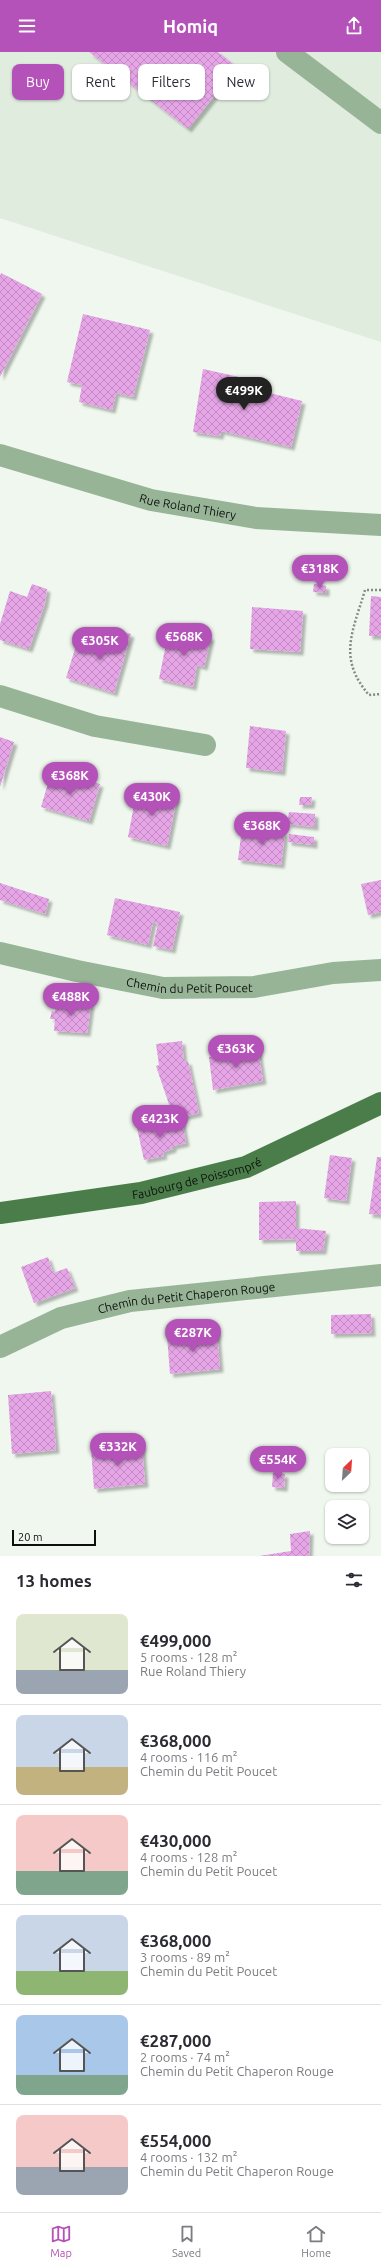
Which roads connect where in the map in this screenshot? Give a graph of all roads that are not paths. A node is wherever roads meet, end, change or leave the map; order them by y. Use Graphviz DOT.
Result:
graph roads {
  1 [pos="287,52"];
  2 [pos="381,124"];
  3 [pos="0,455"];
  4 [pos="381,525"];
  5 [pos="0,696"];
  6 [pos="205,745"];
  7 [pos="0,953"];
  8 [pos="381,970"];
  9 [pos="381,1103"];
  10 [pos="0,1213"];
  11 [pos="381,1275"];
  12 [pos="0,1347"];
  1 -- 2 [label="street"];
  3 -- 4 [label="street, Rue Roland Thiery"];
  5 -- 6 [label="street"];
  7 -- 8 [label="street, Chemin du Petit Poucet"];
  9 -- 10 [label="main road, Faubourg de Poissompré"];
  11 -- 12 [label="street, Chemin du Petit Chaperon Rouge"];
}
